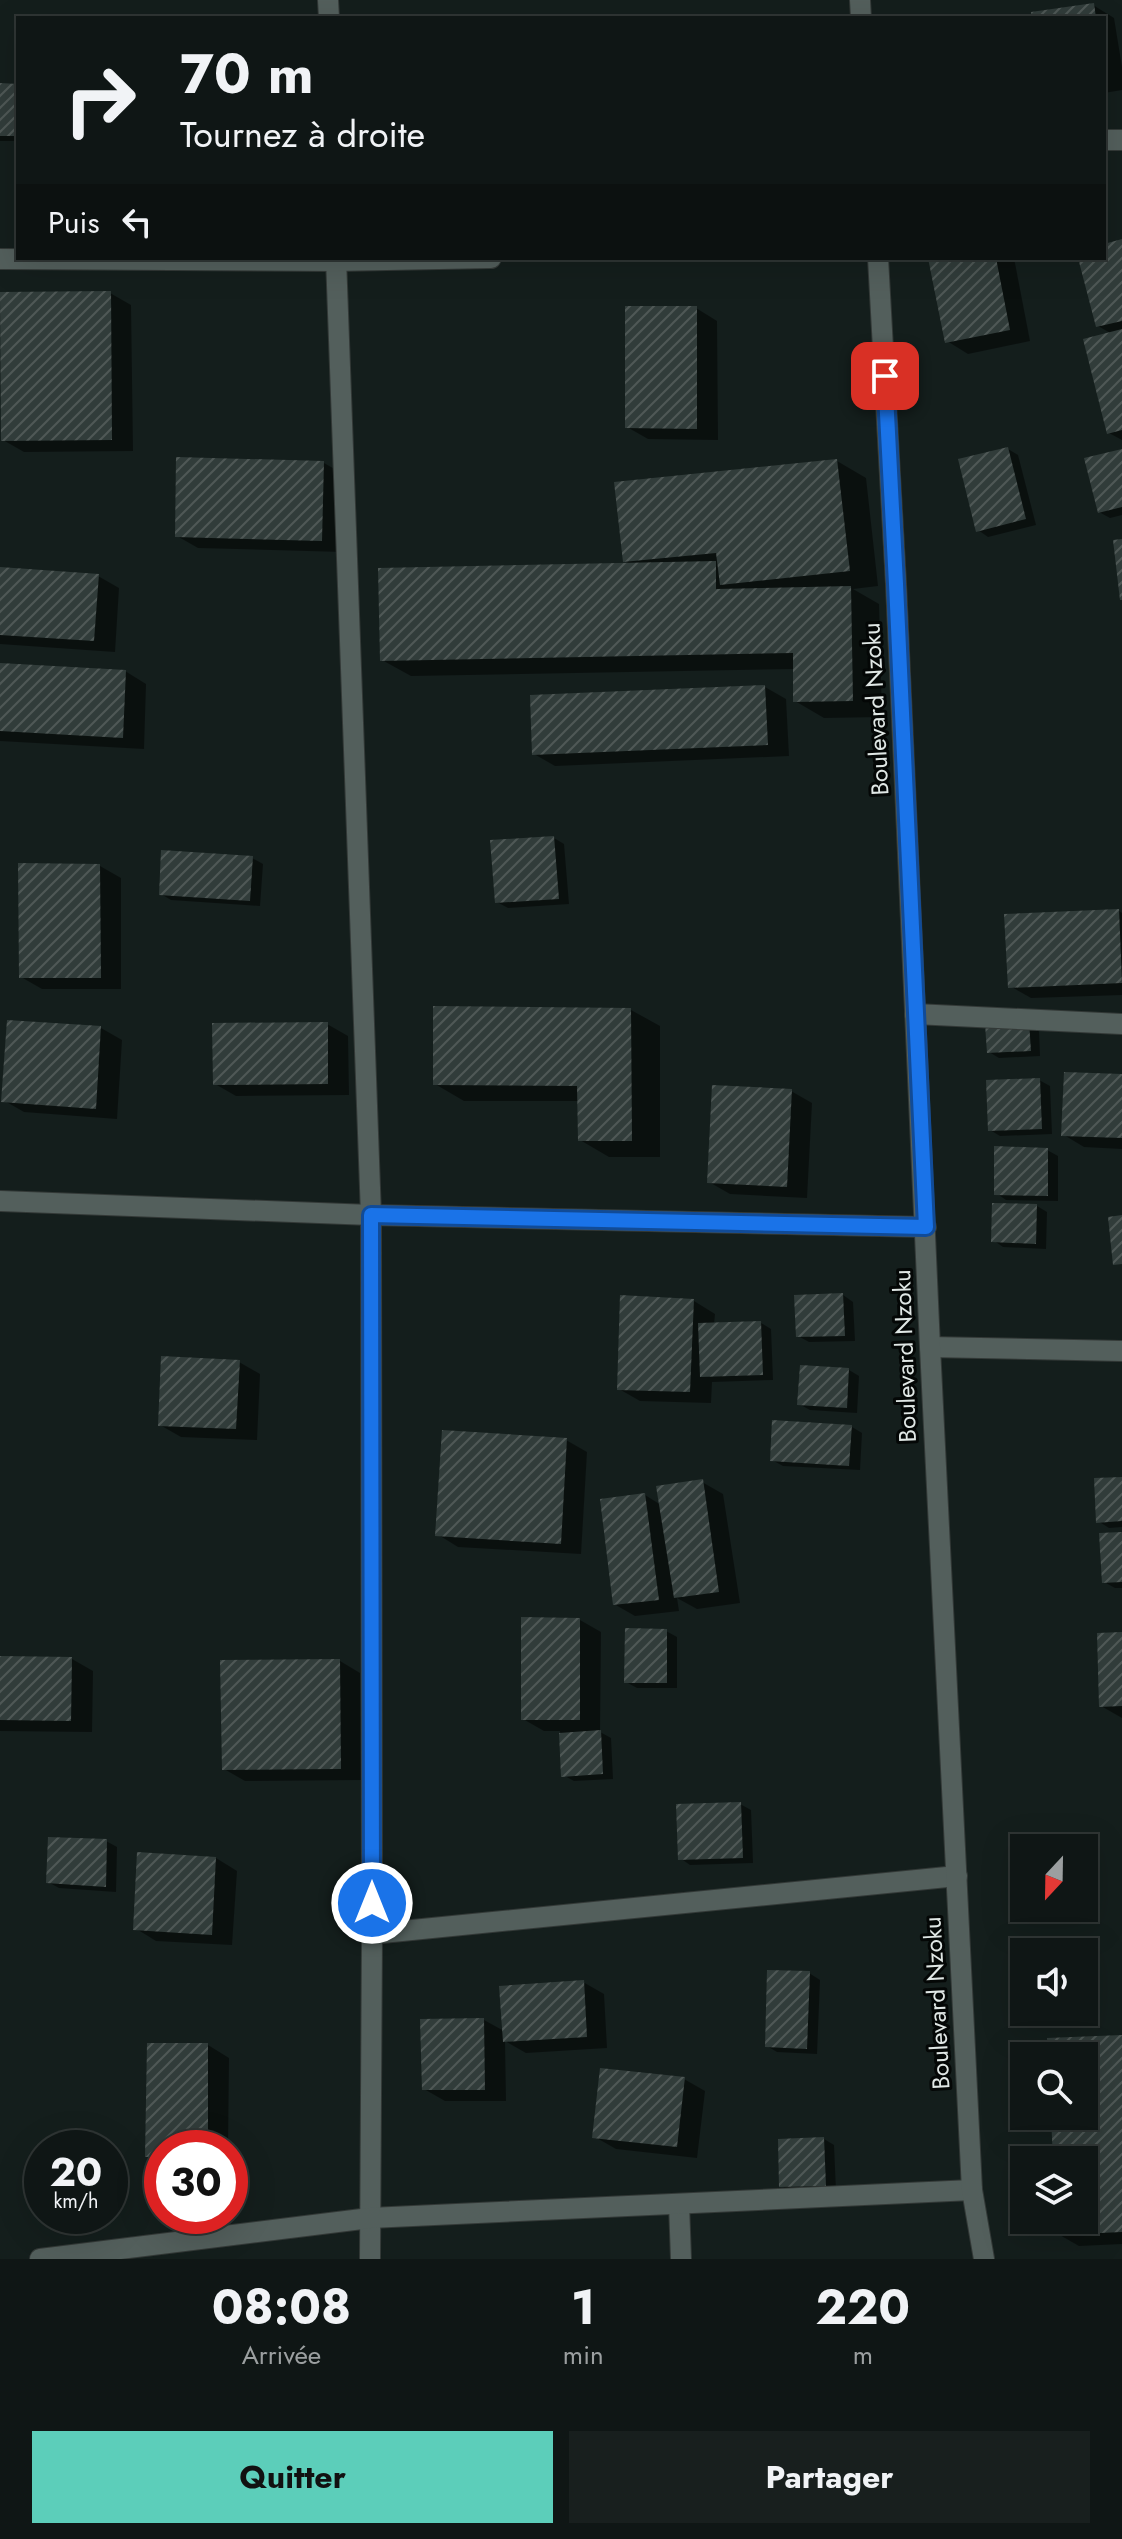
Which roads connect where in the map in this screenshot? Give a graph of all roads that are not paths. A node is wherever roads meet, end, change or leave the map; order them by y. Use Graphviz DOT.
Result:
graph roads {
  1 [pos="336,260"];
  2 [pos="878,260"];
  3 [pos="915,1014"];
  4 [pos="1122,1024"];
  5 [pos="0,1201"];
  6 [pos="371,1215"];
  7 [pos="926,1227"];
  8 [pos="930,1347"];
  9 [pos="1122,1351"];
  10 [pos="957,1876"];
  11 [pos="372,1934"];
  12 [pos="972,2190"];
  13 [pos="679,2204"];
  14 [pos="370,2218"];
  15 [pos="40,2259"];
  16 [pos="370,2259"];
  17 [pos="681,2259"];
  18 [pos="984,2259"];
  1 -- 6 [label="street"];
  2 -- 3 [label="street, Boulevard Nzoku"];
  3 -- 4 [label="street"];
  3 -- 7 [label="street, Boulevard Nzoku"];
  5 -- 6 [label="street"];
  6 -- 7 [label="street"];
  6 -- 11 [label="street"];
  7 -- 8 [label="street, Boulevard Nzoku"];
  8 -- 9 [label="street"];
  8 -- 10 [label="street, Boulevard Nzoku"];
  10 -- 11 [label="street"];
  10 -- 12 [label="street, Boulevard Nzoku"];
  11 -- 14 [label="street"];
  12 -- 13 [label="street"];
  12 -- 18 [label="street, Boulevard Nzoku"];
  13 -- 14 [label="street"];
  13 -- 17 [label="street"];
  14 -- 15 [label="street"];
  14 -- 16 [label="street"];
}
